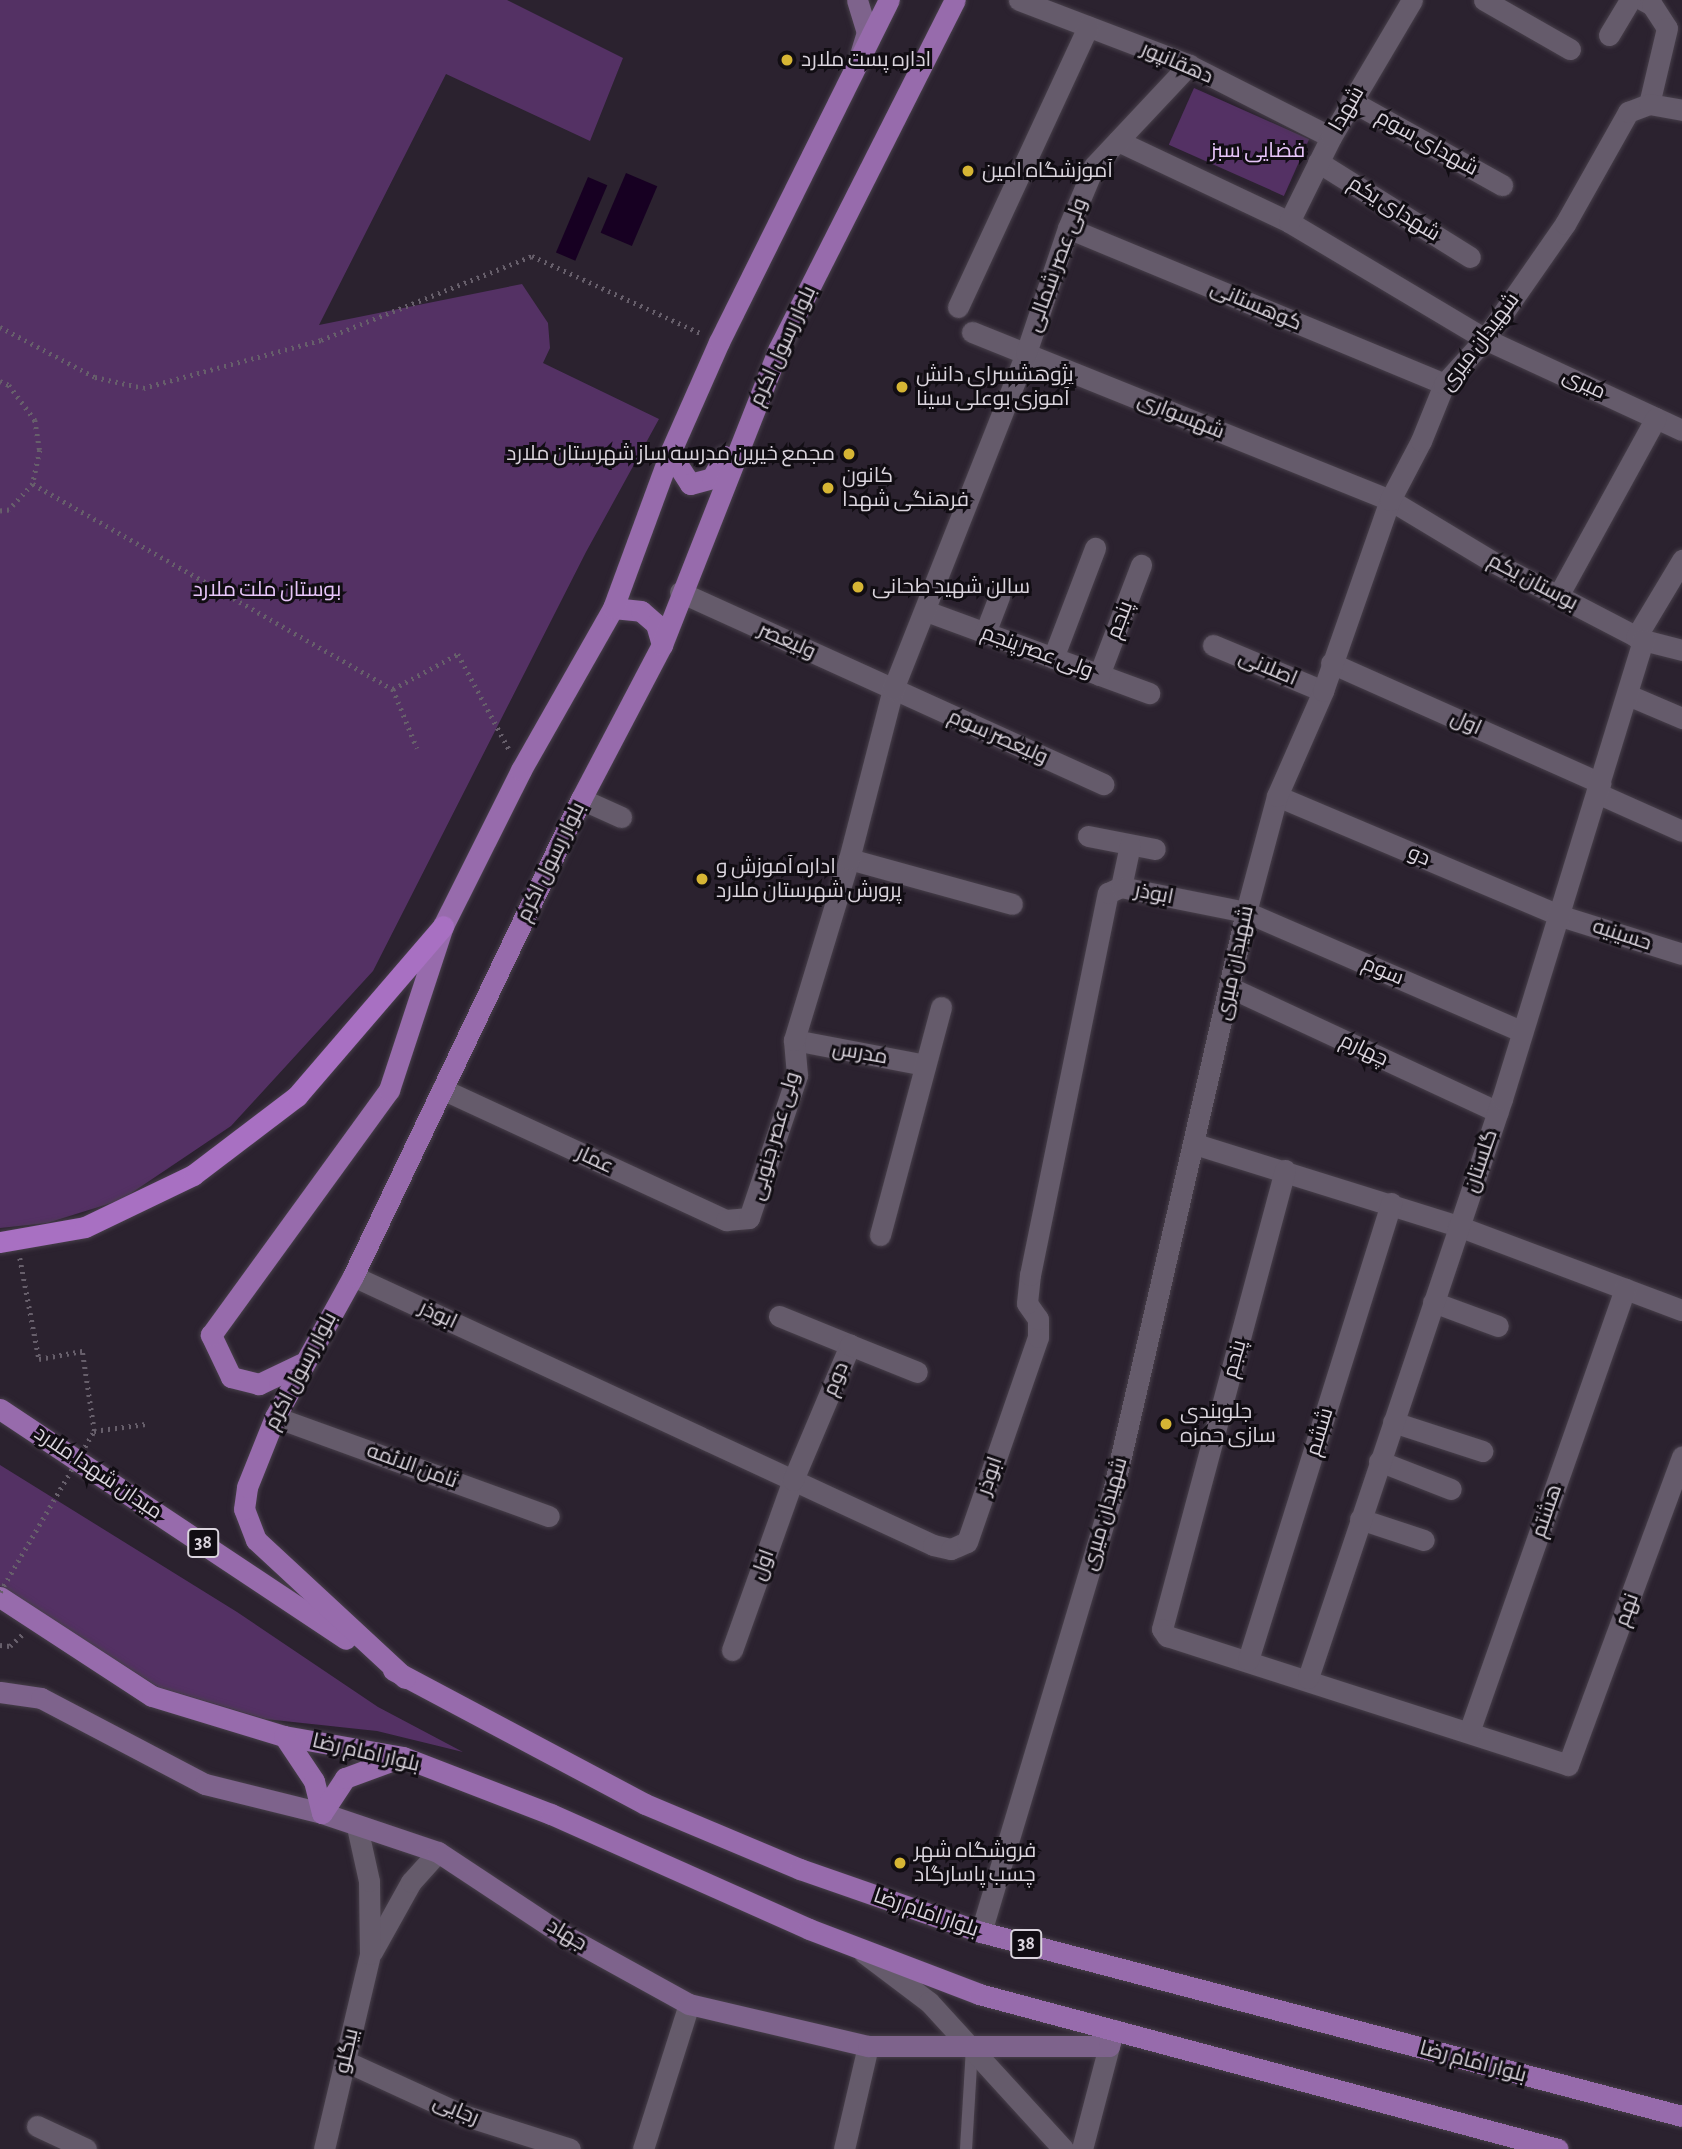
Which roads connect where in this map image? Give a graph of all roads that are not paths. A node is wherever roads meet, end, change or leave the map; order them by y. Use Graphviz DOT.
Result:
graph roads {
  1 [pos="857,0"];
  2 [pos="889,0"];
  3 [pos="955,0"];
  4 [pos="1018,0"];
  5 [pos="1412,0"];
  6 [pos="1484,0"];
  7 [pos="1630,0"];
  8 [pos="1643,0"];
  9 [pos="1088,27"];
  10 [pos="1609,35"];
  11 [pos="1570,49"];
  12 [pos="1189,65"];
  13 [pos="857,66"];
  14 [pos="1352,102"];
  15 [pos="1649,104"];
  16 [pos="1682,110"];
  17 [pos="1331,137"];
  18 [pos="1118,141"];
  19 [pos="1318,162"];
  20 [pos="1502,185"];
  21 [pos="1289,222"];
  22 [pos="1068,228"];
  23 [pos="1471,257"];
  24 [pos="958,307"];
  25 [pos="972,332"];
  26 [pos="1485,339"];
  27 [pos="778,350"];
  28 [pos="1026,353"];
  29 [pos="1444,384"];
  30 [pos="1656,418"];
  31 [pos="1682,430"];
  32 [pos="670,453"];
  33 [pos="1390,500"];
  34 [pos="1095,548"];
  35 [pos="1682,560"];
  36 [pos="1140,565"];
  37 [pos="680,592"];
  38 [pos="999,596"];
  39 [pos="1558,596"];
  40 [pos="613,608"];
  41 [pos="926,611"];
  42 [pos="985,633"];
  43 [pos="1640,638"];
  44 [pos="662,645"];
  45 [pos="1213,645"];
  46 [pos="1682,650"];
  47 [pos="1053,658"];
  48 [pos="1331,663"];
  49 [pos="1099,675"];
  50 [pos="893,689"];
  51 [pos="1323,691"];
  52 [pos="1149,693"];
  53 [pos="1628,695"];
  54 [pos="1682,718"];
  55 [pos="1103,784"];
  56 [pos="1598,788"];
  57 [pos="1277,796"];
  58 [pos="581,799"];
  59 [pos="621,817"];
  60 [pos="1682,831"];
  61 [pos="1088,836"];
  62 [pos="1130,845"];
  63 [pos="1155,849"];
  64 [pos="849,859"];
  65 [pos="1121,887"];
  66 [pos="1012,904"];
  67 [pos="1246,912"];
  68 [pos="1561,916"];
  69 [pos="443,926"];
  70 [pos="1682,954"];
  71 [pos="1231,988"];
  72 [pos="941,1007"];
  73 [pos="1521,1031"];
  74 [pos="794,1041"];
  75 [pos="925,1065"];
  76 [pos="442,1089"];
  77 [pos="1498,1112"];
  78 [pos="1195,1144"];
  79 [pos="1284,1170"];
  80 [pos="1391,1203"];
  81 [pos="749,1218"];
  82 [pos="1458,1226"];
  83 [pos="880,1235"];
  84 [pos="8,1241"];
  85 [pos="353,1276"];
  86 [pos="1625,1289"];
  87 [pos="1433,1302"];
  88 [pos="1682,1310"];
  89 [pos="779,1317"];
  90 [pos="1498,1325"];
  91 [pos="850,1345"];
  92 [pos="301,1364"];
  93 [pos="918,1372"];
  94 [pos="0,1409"];
  95 [pos="275,1417"];
  96 [pos="1393,1422"];
  97 [pos="1482,1451"];
  98 [pos="1682,1456"];
  99 [pos="1379,1461"];
  100 [pos="793,1480"];
  101 [pos="1451,1489"];
  102 [pos="549,1516"];
  103 [pos="1360,1519"];
  104 [pos="1424,1540"];
  105 [pos="0,1595"];
  106 [pos="732,1650"];
  107 [pos="1248,1660"];
  108 [pos="405,1678"];
  109 [pos="1308,1678"];
  110 [pos="0,1692"];
  111 [pos="1469,1732"];
  112 [pos="284,1736"];
  113 [pos="403,1757"];
  114 [pos="322,1813"];
  115 [pos="357,1827"];
  116 [pos="438,1853"];
  117 [pos="981,1932"];
  118 [pos="853,1946"];
  119 [pos="370,1954"];
  120 [pos="689,2004"];
  121 [pos="1112,2038"];
  122 [pos="868,2046"];
  123 [pos="972,2047"];
  124 [pos="345,2061"];
  125 [pos="1682,2116"];
  126 [pos="37,2126"];
  127 [pos="86,2149"];
  128 [pos="324,2149"];
  129 [pos="570,2149"];
  130 [pos="643,2149"];
  131 [pos="844,2149"];
  132 [pos="966,2149"];
  133 [pos="1063,2149"];
  134 [pos="1082,2149"];
  135 [pos="1558,2149"];
  1 -- 13 [label="main road"];
  2 -- 13 [label="main road"];
  3 -- 27 [label="main road, بلوار رسول اکرم"];
  4 -- 9 [label="street, دهقانپور"];
  5 -- 14 [label="street, شهدا"];
  6 -- 11 [label="street"];
  7 -- 10 [label="street"];
  8 -- 15 [label="street"];
  9 -- 12 [label="street, دهقانپور"];
  9 -- 24 [label="street"];
  12 -- 17 [label="street, دهقانپور"];
  12 -- 18 [label="street, ولی عصر شمالی"];
  13 -- 32 [label="main road"];
  14 -- 17 [label="street, شهدا"];
  14 -- 20 [label="street, شهدای سوم"];
  15 -- 16 [label="street"];
  15 -- 26 [label="street, شهیدان میری"];
  17 -- 19 [label="street, شهدا"];
  18 -- 21 [label="street"];
  18 -- 22 [label="street, ولی عصر شمالی"];
  19 -- 21 [label="street, شهدا"];
  19 -- 23 [label="street, شهدای یکم"];
  21 -- 26 [label="street"];
  22 -- 28 [label="street, ولی عصر شمالی"];
  22 -- 29 [label="street, کوهستانی"];
  25 -- 28 [label="street, شهسواری"];
  26 -- 29 [label="street, شهیدان میری"];
  26 -- 30 [label="street, میری"];
  27 -- 32 [label="main road"];
  27 -- 37 [label="main road, بلوار رسول اکرم"];
  28 -- 33 [label="street, شهسواری"];
  28 -- 41 [label="street, ولی عصر شمالی"];
  29 -- 33 [label="street, شهیدان میری"];
  30 -- 31 [label="street, میری"];
  30 -- 39 [label="street"];
  32 -- 40 [label="main road"];
  33 -- 39 [label="street, بوستان یکم"];
  33 -- 48 [label="street, شهیدان میری"];
  34 -- 47 [label="street"];
  35 -- 43 [label="street, گلستان"];
  36 -- 49 [label="street, پنجم"];
  37 -- 44 [label="main road, بلوار رسول اکرم"];
  37 -- 50 [label="street, ولیعصر"];
  38 -- 42 [label="street"];
  39 -- 43 [label="street, بوستان یکم"];
  40 -- 44 [label="main road"];
  40 -- 69 [label="main road"];
  41 -- 42 [label="street, ولی عصر پنجم"];
  41 -- 50 [label="street, ولی عصر شمالی"];
  42 -- 47 [label="street, ولی عصر پنجم"];
  43 -- 46 [label="street, بوستان یکم"];
  43 -- 53 [label="street, گلستان"];
  44 -- 58 [label="main road, بلوار رسول اکرم"];
  45 -- 51 [label="street, اصلانی"];
  47 -- 49 [label="street, ولی عصر پنجم"];
  48 -- 51 [label="street, شهیدان میری"];
  48 -- 56 [label="street, اول"];
  49 -- 52 [label="street, ولی عصر پنجم"];
  50 -- 55 [label="street, ولیعصر سوم"];
  50 -- 64 [label="street, ولی عصر جنوبی"];
  51 -- 57 [label="street, شهیدان میری"];
  53 -- 54 [label="street"];
  53 -- 56 [label="street, گلستان"];
  56 -- 60 [label="street, اول"];
  56 -- 68 [label="street, گلستان"];
  57 -- 67 [label="street, شهیدان میری"];
  57 -- 68 [label="street, دو"];
  58 -- 59 [label="street"];
  58 -- 76 [label="main road, بلوار رسول اکرم"];
  61 -- 62 [label="street"];
  62 -- 63 [label="street"];
  62 -- 65 [label="street"];
  64 -- 66 [label="street"];
  64 -- 74 [label="street, ولی عصر جنوبی"];
  65 -- 67 [label="street, ابوذر"];
  65 -- 100 [label="street, ابوذر"];
  67 -- 71 [label="street, شهیدان میری"];
  67 -- 73 [label="street, سوم"];
  68 -- 70 [label="street, حسینیه"];
  68 -- 73 [label="street, گلستان"];
  69 -- 84 [label="highway"];
  69 -- 92 [label="main road"];
  71 -- 77 [label="street, چهارم"];
  71 -- 78 [label="street, شهیدان میری"];
  72 -- 75 [label="street"];
  73 -- 77 [label="street, گلستان"];
  74 -- 75 [label="street, مدرس"];
  74 -- 81 [label="street, ولی عصر جنوبی"];
  75 -- 83 [label="street"];
  76 -- 81 [label="street, عمار"];
  76 -- 85 [label="main road, بلوار رسول اکرم"];
  77 -- 82 [label="street, گلستان"];
  78 -- 79 [label="street"];
  78 -- 117 [label="street, شهیدان میری"];
  79 -- 80 [label="street"];
  79 -- 107 [label="street, پنجم"];
  80 -- 82 [label="street"];
  80 -- 107 [label="street, ششم"];
  82 -- 86 [label="street"];
  82 -- 87 [label="street, گلستان"];
  85 -- 92 [label="main road, بلوار رسول اکرم"];
  85 -- 100 [label="street, ابوذر"];
  86 -- 88 [label="street"];
  86 -- 111 [label="street, هشتم"];
  87 -- 90 [label="street"];
  87 -- 96 [label="street, گلستان"];
  89 -- 91 [label="street"];
  91 -- 93 [label="street, دوم"];
  91 -- 100 [label="street, دوم"];
  92 -- 95 [label="main road, بلوار رسول اکرم"];
  94 -- 108 [label="main road, میدان شهدا ملارد / 38"];
  95 -- 102 [label="street, ثامن الائمه"];
  95 -- 108 [label="main road, بلوار رسول اکرم"];
  96 -- 97 [label="street"];
  96 -- 99 [label="street, گلستان"];
  98 -- 111 [label="street, نهم"];
  99 -- 101 [label="street"];
  99 -- 103 [label="street, گلستان"];
  100 -- 106 [label="street, اول"];
  103 -- 104 [label="street"];
  103 -- 109 [label="street, گلستان"];
  105 -- 112 [label="main road"];
  107 -- 109 [label="street"];
  108 -- 117 [label="main road, بلوار امام رضا / 38"];
  109 -- 111 [label="street"];
  110 -- 114 [label="main road, جهاد"];
  112 -- 113 [label="main road, بلوار امام رضا"];
  112 -- 114 [label="main road"];
  113 -- 114 [label="main road"];
  113 -- 118 [label="main road, بلوار امام رضا"];
  114 -- 115 [label="main road, جهاد"];
  115 -- 116 [label="main road, جهاد"];
  115 -- 119 [label="street"];
  116 -- 119 [label="street"];
  116 -- 120 [label="main road, جهاد"];
  117 -- 125 [label="main road, بلوار امام رضا / 38"];
  118 -- 121 [label="main road, بلوار امام رضا"];
  118 -- 123 [label="street"];
  119 -- 124 [label="street, بیگلو"];
  120 -- 122 [label="main road, جهاد"];
  120 -- 130 [label="street"];
  121 -- 123 [label="main road, جهاد"];
  121 -- 134 [label="street"];
  121 -- 135 [label="main road, بلوار امام رضا"];
  122 -- 123 [label="main road, جهاد"];
  122 -- 131 [label="street"];
  123 -- 132 [label="lane"];
  123 -- 133 [label="street"];
  124 -- 128 [label="street, بیگلو"];
  124 -- 129 [label="street, رجایی"];
  126 -- 127 [label="street"];
}
